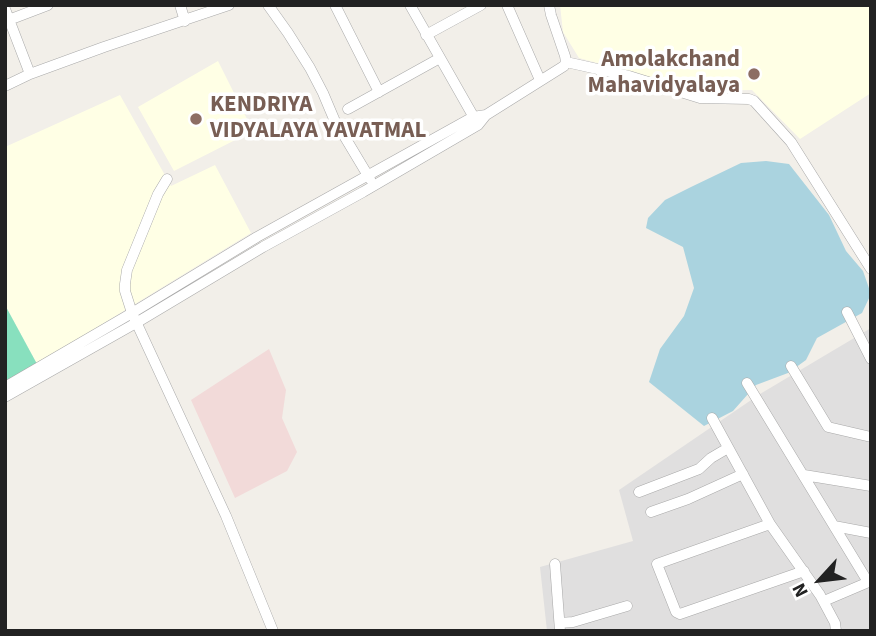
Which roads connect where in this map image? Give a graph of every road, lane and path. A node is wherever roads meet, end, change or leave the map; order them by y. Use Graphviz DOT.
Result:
graph roads {
  1 [pos="48,5"];
  2 [pos="180,5"];
  3 [pos="229,5"];
  4 [pos="268,5"];
  5 [pos="335,5"];
  6 [pos="410,5"];
  7 [pos="481,5"];
  8 [pos="507,5"];
  9 [pos="549,5"];
  10 [pos="5,9"];
  11 [pos="7,21"];
  12 [pos="185,21"];
  13 [pos="426,35"];
  14 [pos="440,58"];
  15 [pos="566,62"];
  16 [pos="30,74"];
  17 [pos="540,80"];
  18 [pos="5,86"];
  19 [pos="379,92"];
  20 [pos="348,109"];
  21 [pos="476,121"];
  22 [pos="368,175"];
  23 [pos="167,179"];
  24 [pos="373,186"];
  25 [pos="871,269"];
  26 [pos="847,312"];
  27 [pos="134,318"];
  28 [pos="871,359"];
  29 [pos="792,366"];
  30 [pos="747,383"];
  31 [pos="5,387"];
  32 [pos="5,397"];
  33 [pos="712,418"];
  34 [pos="871,437"];
  35 [pos="728,448"];
  36 [pos="743,474"];
  37 [pos="804,475"];
  38 [pos="871,486"];
  39 [pos="639,492"];
  40 [pos="651,512"];
  41 [pos="771,524"];
  42 [pos="834,526"];
  43 [pos="871,533"];
  44 [pos="555,564"];
  45 [pos="804,571"];
  46 [pos="869,582"];
  47 [pos="824,601"];
  48 [pos="627,606"];
  49 [pos="560,627"];
  50 [pos="273,631"];
  51 [pos="836,631"];
  1 -- 11 [label="street"];
  2 -- 12 [label="street"];
  3 -- 12 [label="street"];
  4 -- 22 [label="street"];
  5 -- 19 [label="street"];
  6 -- 13 [label="street"];
  7 -- 13 [label="street"];
  8 -- 17 [label="street"];
  9 -- 15 [label="street"];
  10 -- 11 [label="street"];
  11 -- 16 [label="street"];
  12 -- 16 [label="street"];
  13 -- 14 [label="street"];
  14 -- 19 [label="street"];
  14 -- 21 [label="street"];
  15 -- 17 [label="street"];
  15 -- 25 [label="street"];
  16 -- 18 [label="street"];
  17 -- 21 [label="street"];
  19 -- 20 [label="street"];
  21 -- 22 [label="street"];
  21 -- 24 [label="street"];
  22 -- 24 [label="street"];
  22 -- 27 [label="street"];
  23 -- 27 [label="street"];
  24 -- 27 [label="street"];
  26 -- 28 [label="street"];
  27 -- 31 [label="street"];
  27 -- 32 [label="street"];
  27 -- 50 [label="street"];
  29 -- 34 [label="street"];
  30 -- 37 [label="street"];
  33 -- 35 [label="street"];
  35 -- 36 [label="street"];
  35 -- 39 [label="street"];
  36 -- 40 [label="street"];
  36 -- 41 [label="street"];
  37 -- 38 [label="street"];
  37 -- 42 [label="street"];
  41 -- 45 [label="street"];
  41 -- 45 [label="street"];
  42 -- 43 [label="street"];
  42 -- 46 [label="street"];
  44 -- 49 [label="street"];
  45 -- 47 [label="street"];
  46 -- 47 [label="street"];
  47 -- 51 [label="street"];
  48 -- 49 [label="street"];
}
